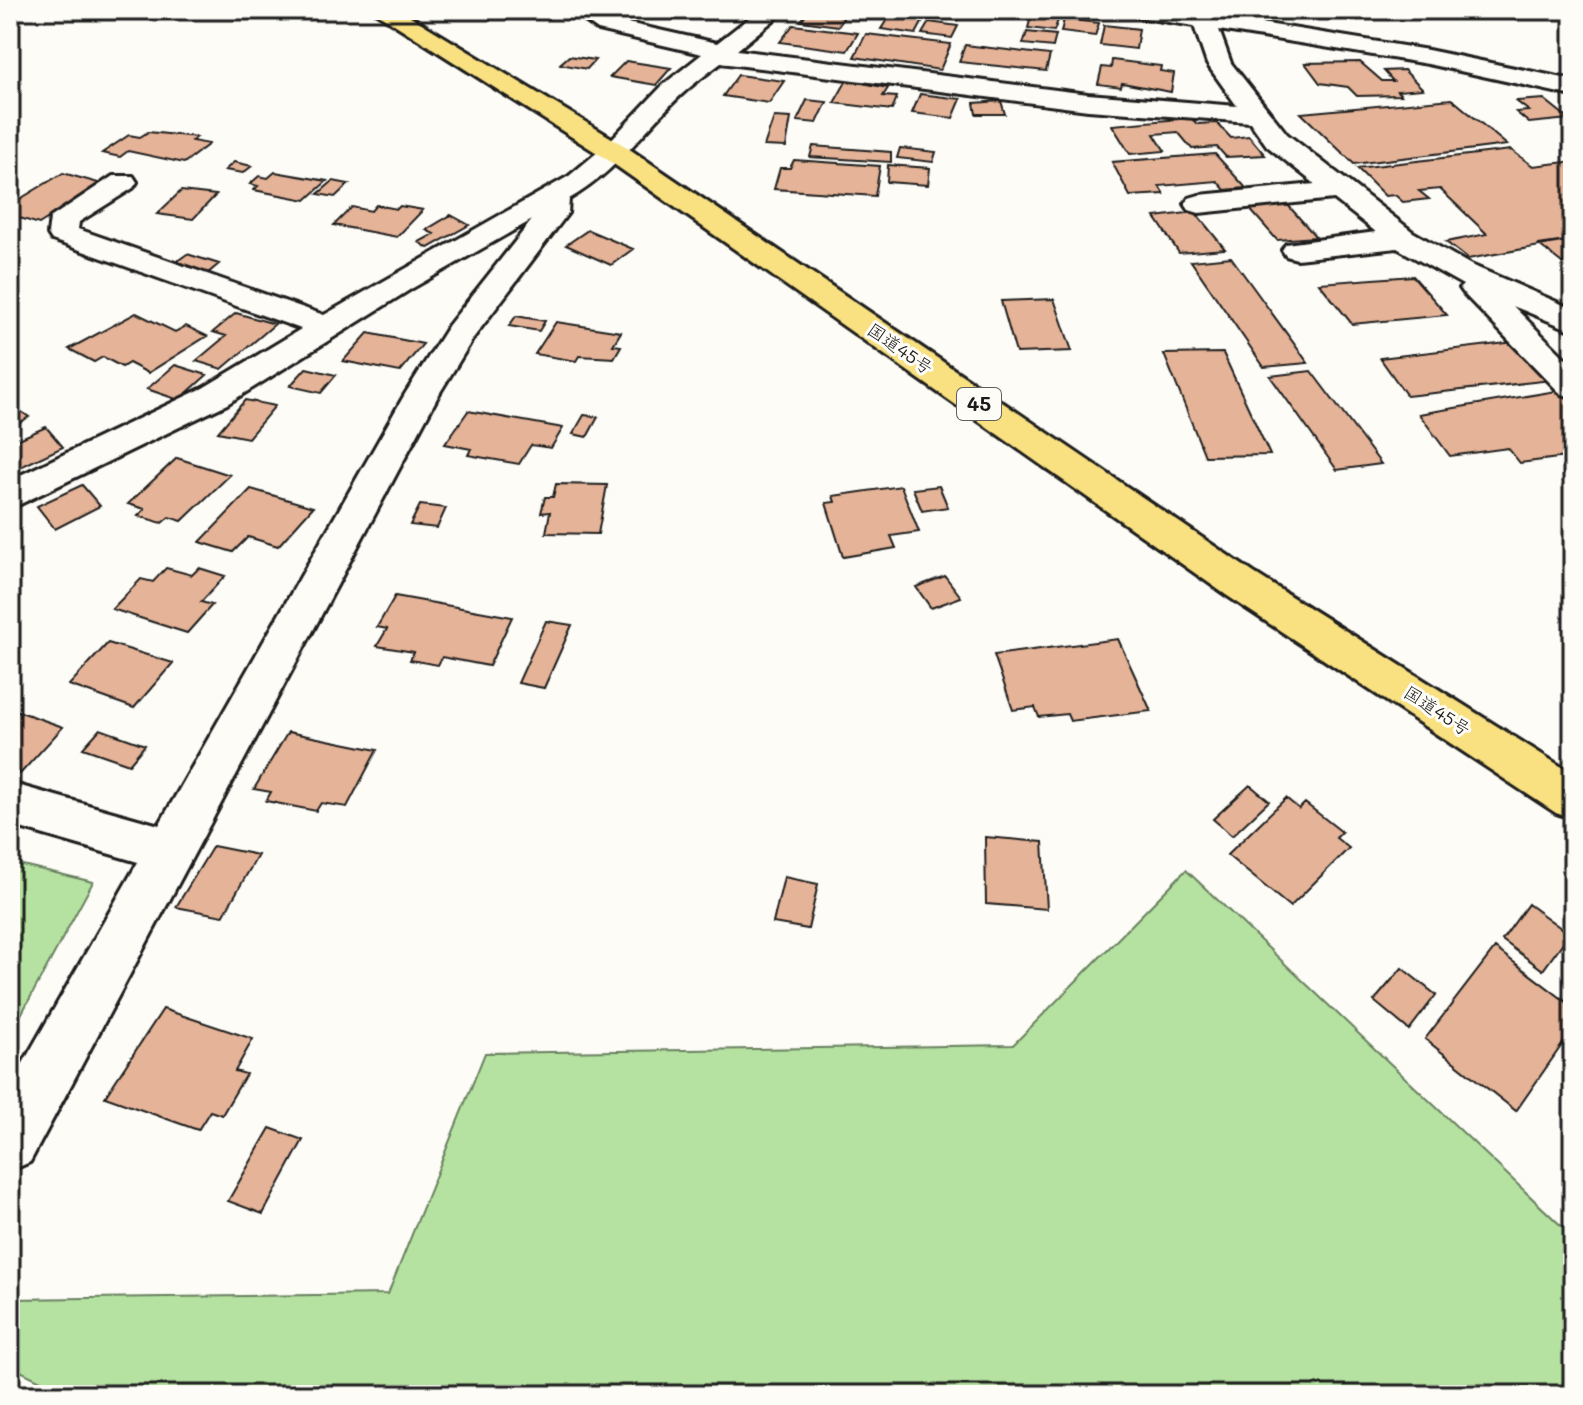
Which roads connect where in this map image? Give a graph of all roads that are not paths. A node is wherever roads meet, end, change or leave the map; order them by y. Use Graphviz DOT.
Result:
graph roads {
  1 [pos="384,10"];
  2 [pos="593,10"];
  3 [pos="774,10"];
  4 [pos="1137,10"];
  5 [pos="1205,16"];
  6 [pos="717,53"];
  7 [pos="1573,88"];
  8 [pos="1258,115"];
  9 [pos="615,152"];
  10 [pos="123,182"];
  11 [pos="1339,190"];
  12 [pos="555,195"];
  13 [pos="1199,204"];
  14 [pos="1402,238"];
  15 [pos="1297,250"];
  16 [pos="1460,272"];
  17 [pos="1573,321"];
  18 [pos="327,327"];
  19 [pos="1573,386"];
  20 [pos="10,496"];
  21 [pos="1573,799"];
  22 [pos="10,804"];
  23 [pos="172,850"];
  24 [pos="10,1142"];
  1 -- 9 [label="highway, 国道45号 / 45"];
  2 -- 6 [label="street"];
  3 -- 6 [label="street"];
  4 -- 5 [label="street"];
  5 -- 7 [label="street"];
  5 -- 8 [label="street"];
  6 -- 8 [label="street"];
  6 -- 9 [label="street"];
  8 -- 11 [label="street"];
  9 -- 12 [label="street"];
  9 -- 21 [label="highway, 国道45号 / 45"];
  10 -- 18 [label="street"];
  11 -- 13 [label="street"];
  11 -- 14 [label="street"];
  12 -- 18 [label="street"];
  12 -- 23 [label="street"];
  14 -- 15 [label="street"];
  14 -- 16 [label="street"];
  16 -- 17 [label="street"];
  16 -- 19 [label="street"];
  18 -- 20 [label="street"];
  22 -- 23 [label="street"];
  23 -- 24 [label="street"];
}
